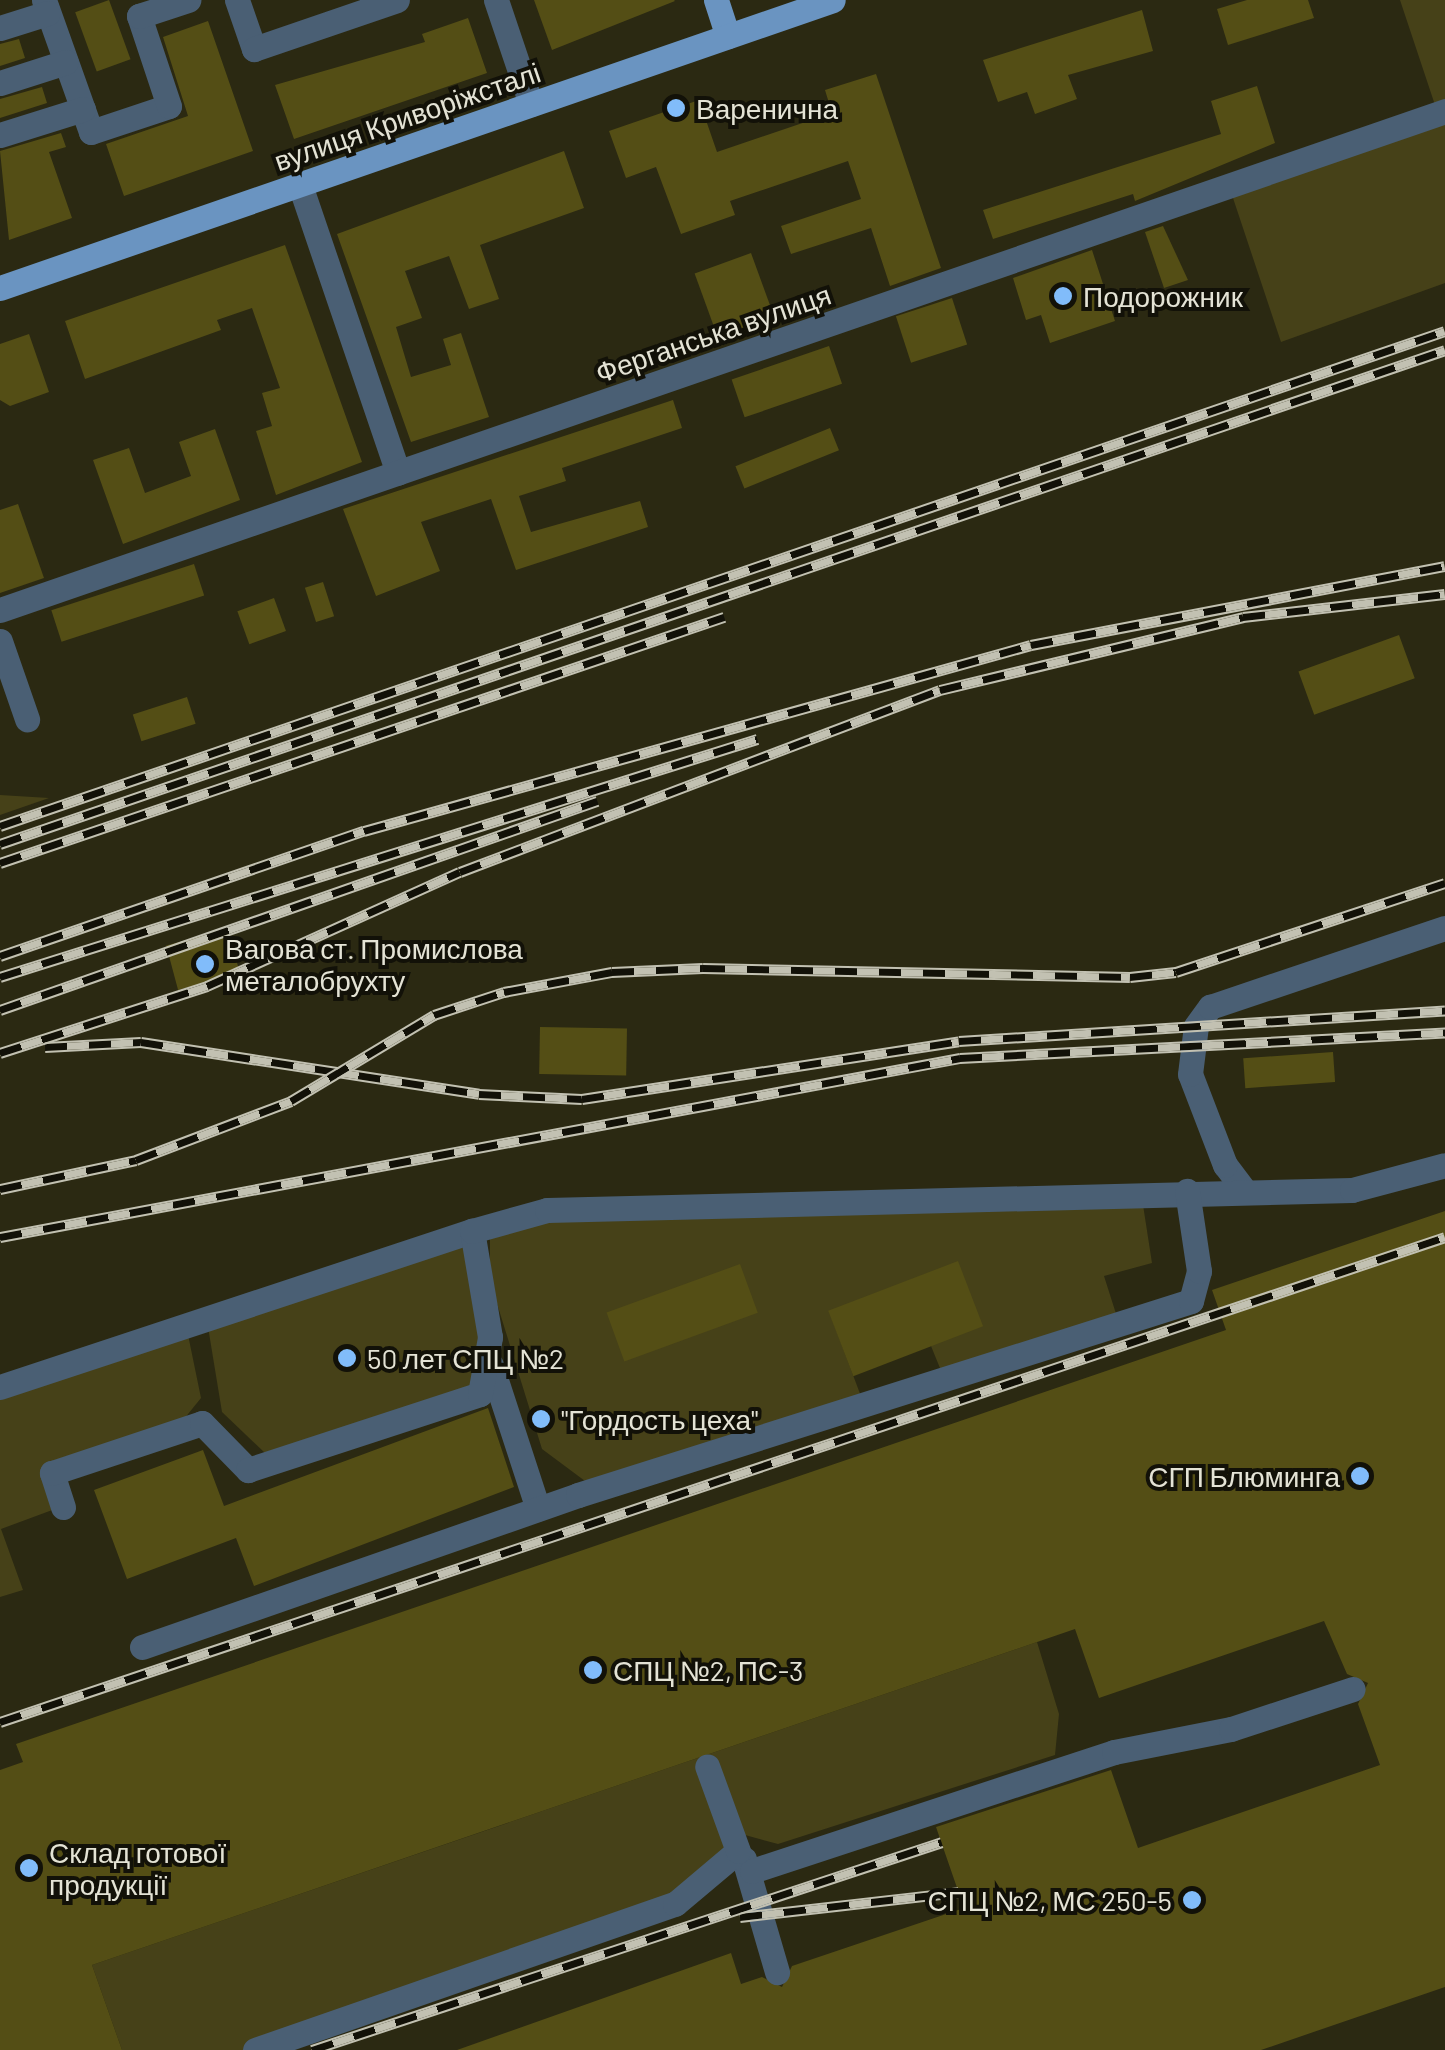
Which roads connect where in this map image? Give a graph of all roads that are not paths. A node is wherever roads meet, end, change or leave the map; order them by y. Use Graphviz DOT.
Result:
graph roads {
  1 [pos="188,0"];
  2 [pos="237,0"];
  3 [pos="396,0"];
  4 [pos="496,0"];
  5 [pos="716,0"];
  6 [pos="833,0"];
  7 [pos="46,6"];
  8 [pos="0,28"];
  9 [pos="728,36"];
  10 [pos="66,62"];
  11 [pos="0,82"];
  12 [pos="531,104"];
  13 [pos="83,109"];
  14 [pos="1445,111"];
  15 [pos="0,135"];
  16 [pos="300,184"];
  17 [pos="0,288"];
  18 [pos="398,473"];
  19 [pos="0,610"];
  20 [pos="0,641"];
  21 [pos="27,720"];
  22 [pos="1445,928"];
  23 [pos="1445,1165"];
  24 [pos="1244,1190"];
  25 [pos="1187,1191"];
  26 [pos="472,1231"];
  27 [pos="491,1365"];
  28 [pos="0,1387"];
  29 [pos="63,1506"];
  30 [pos="538,1509"];
  31 [pos="142,1646"];
  32 [pos="1353,1689"];
  33 [pos="707,1766"];
  34 [pos="745,1861"];
  35 [pos="777,1972"];
  36 [pos="255,2050"];
  1 -- 13 [label="street"];
  2 -- 3 [label="street"];
  4 -- 12 [label="street"];
  5 -- 9 [label="main road"];
  6 -- 9 [label="main road, вулиця Криворіжсталі"];
  7 -- 8 [label="street"];
  7 -- 10 [label="street"];
  9 -- 12 [label="main road, вулиця Криворіжсталі"];
  10 -- 11 [label="street"];
  10 -- 13 [label="street"];
  12 -- 16 [label="main road, вулиця Криворіжсталі"];
  13 -- 15 [label="street"];
  14 -- 18 [label="street, Ферганська вулиця"];
  16 -- 17 [label="main road, вулиця Криворіжсталі"];
  16 -- 18 [label="street"];
  18 -- 19 [label="street, Ферганська вулиця"];
  20 -- 21 [label="street"];
  22 -- 24 [label="street"];
  23 -- 24 [label="street"];
  24 -- 25 [label="street"];
  25 -- 26 [label="street"];
  25 -- 30 [label="street"];
  26 -- 27 [label="street"];
  26 -- 28 [label="street"];
  27 -- 29 [label="street"];
  27 -- 30 [label="street"];
  30 -- 31 [label="street"];
  32 -- 34 [label="street"];
  33 -- 34 [label="street"];
  34 -- 35 [label="street"];
  34 -- 36 [label="street"];
}
